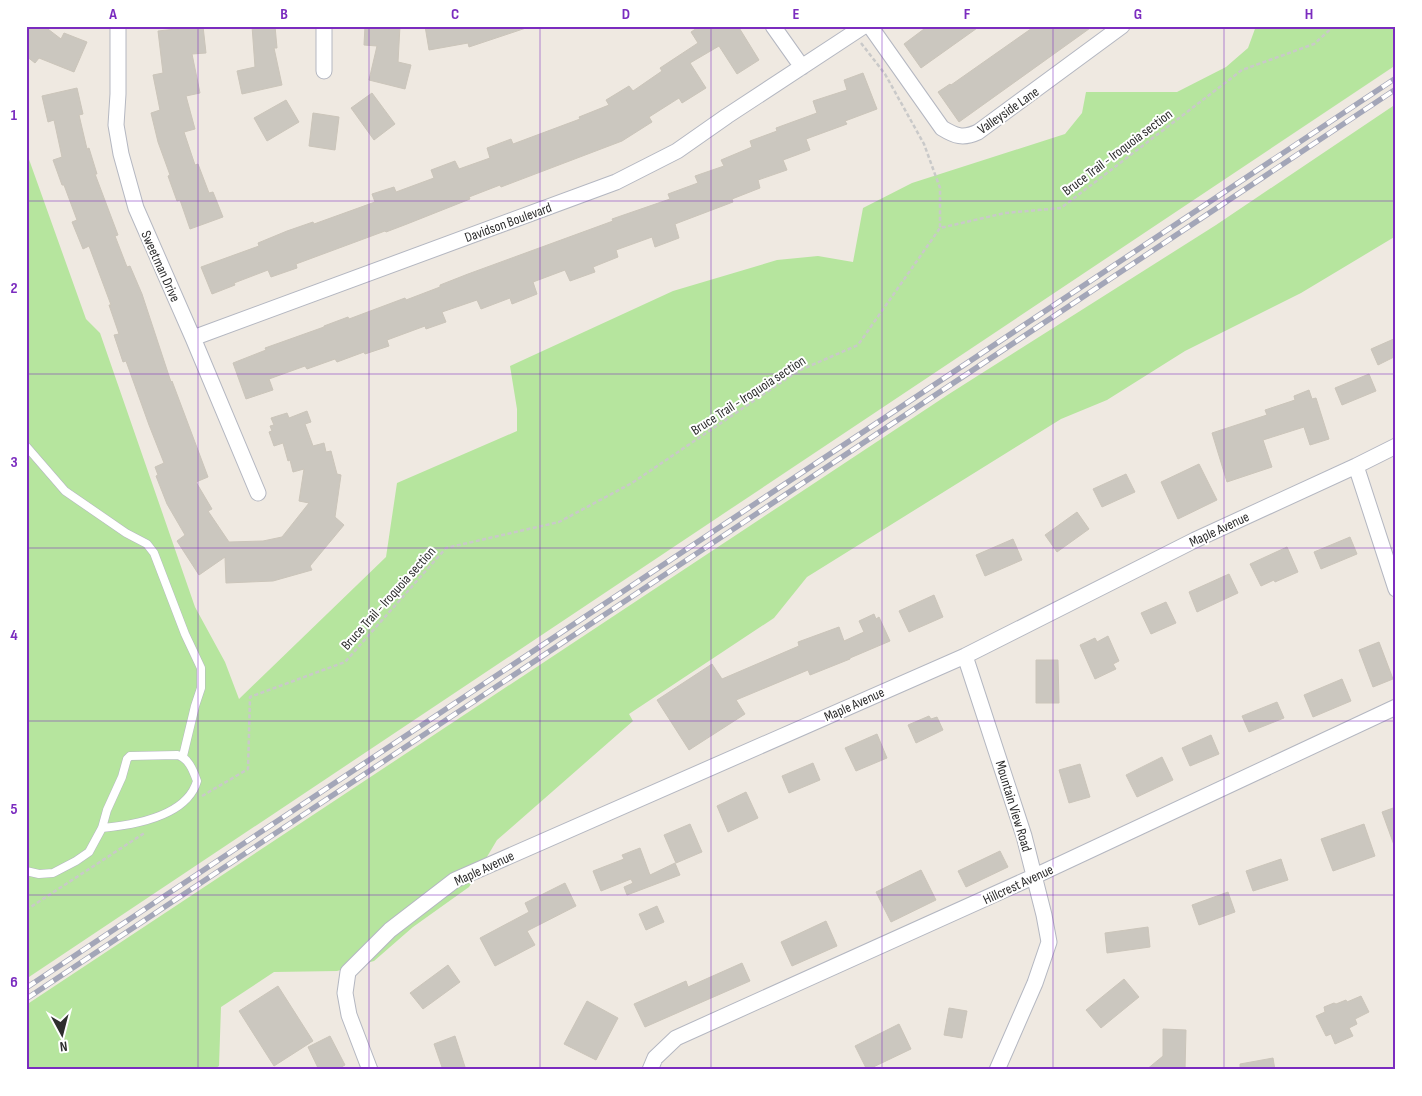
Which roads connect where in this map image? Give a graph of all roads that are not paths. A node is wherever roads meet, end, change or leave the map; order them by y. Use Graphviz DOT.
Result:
graph roads {
  1 [pos="118,26"];
  2 [pos="324,26"];
  3 [pos="773,26"];
  4 [pos="870,26"];
  5 [pos="1122,26"];
  6 [pos="858,30"];
  7 [pos="802,67"];
  8 [pos="324,71"];
  9 [pos="193,338"];
  10 [pos="26,446"];
  11 [pos="1396,446"];
  12 [pos="1356,466"];
  13 [pos="258,493"];
  14 [pos="1396,590"];
  15 [pos="966,656"];
  16 [pos="1396,707"];
  17 [pos="183,756"];
  18 [pos="102,828"];
  19 [pos="26,871"];
  20 [pos="1035,876"];
  21 [pos="370,1070"];
  22 [pos="650,1070"];
  23 [pos="997,1070"];
  1 -- 9 [label="street, Sweetman Drive"];
  2 -- 8 [label="street"];
  3 -- 7 [label="street"];
  4 -- 5 [label="street, Valleyside Lane"];
  6 -- 7 [label="street, Davidson Boulevard"];
  7 -- 9 [label="street, Davidson Boulevard"];
  9 -- 13 [label="street, Sweetman Drive"];
  10 -- 17 [label="lane"];
  11 -- 12 [label="street, Maple Avenue"];
  12 -- 14 [label="street"];
  12 -- 15 [label="street, Maple Avenue"];
  15 -- 20 [label="street, Mountain View Road"];
  15 -- 21 [label="street, Maple Avenue"];
  16 -- 20 [label="street, Hillcrest Avenue"];
  17 -- 18 [label="lane"];
  17 -- 18 [label="lane"];
  18 -- 19 [label="lane"];
  20 -- 22 [label="street, Hillcrest Avenue"];
  20 -- 23 [label="street, Mountain View Road"];
}
